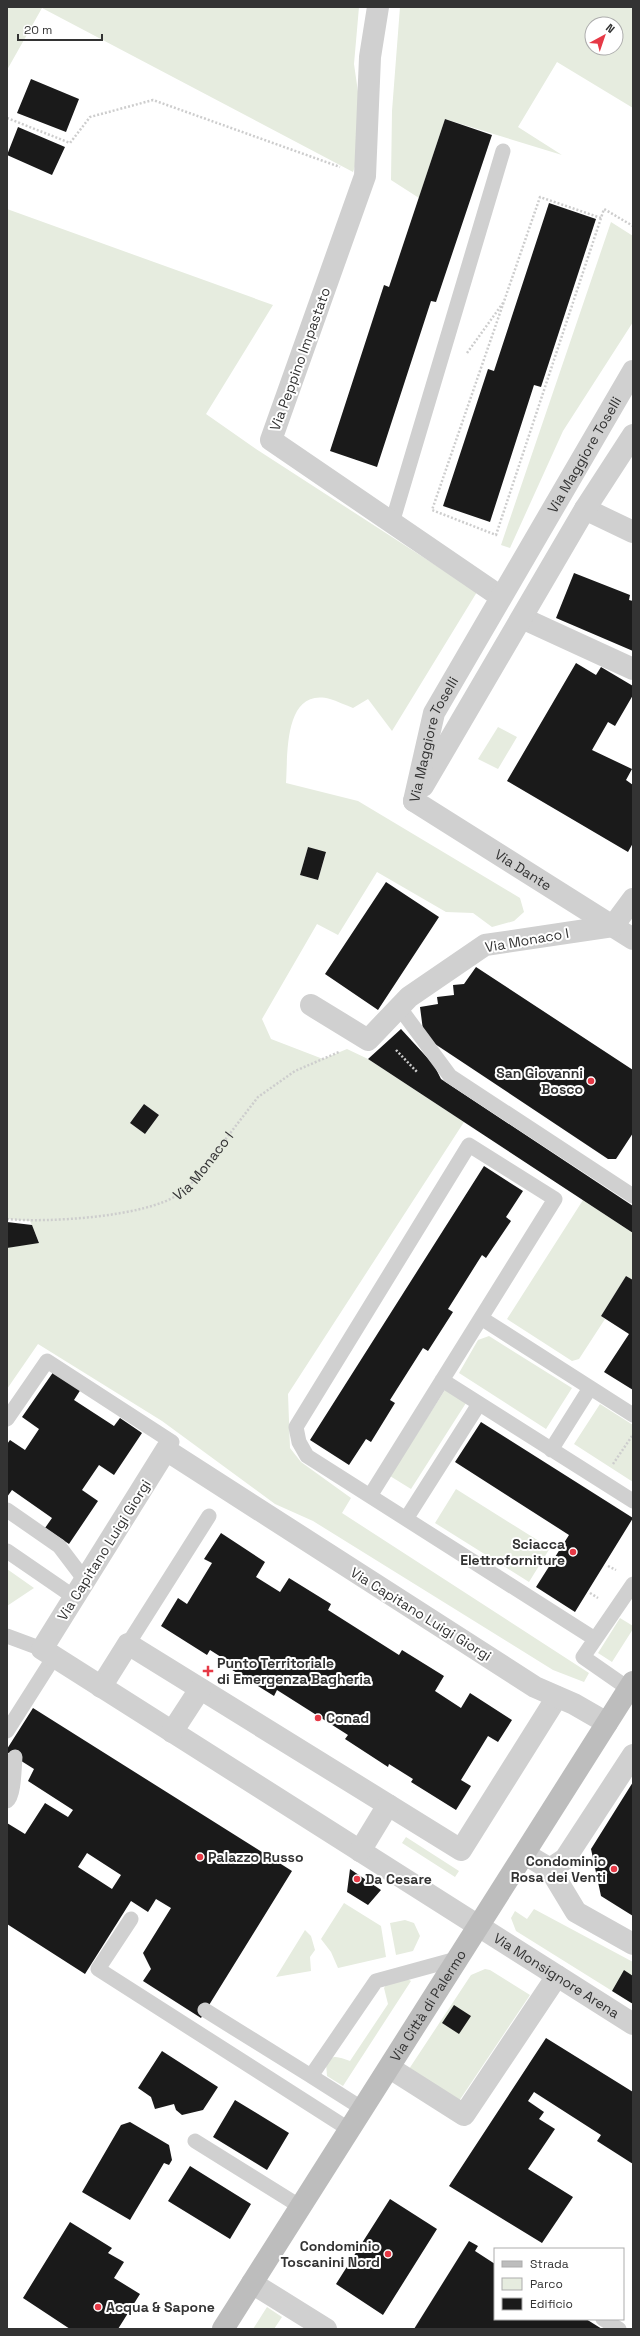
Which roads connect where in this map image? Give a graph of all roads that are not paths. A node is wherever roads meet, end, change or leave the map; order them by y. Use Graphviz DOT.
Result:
graph roads {
  1 [pos="378,7"];
  2 [pos="503,151"];
  3 [pos="633,371"];
  4 [pos="633,435"];
  5 [pos="585,509"];
  6 [pos="392,523"];
  7 [pos="633,532"];
  8 [pos="501,597"];
  9 [pos="522,618"];
  10 [pos="633,669"];
  11 [pos="414,801"];
  12 [pos="633,899"];
  13 [pos="613,926"];
  14 [pos="633,939"];
  15 [pos="311,1005"];
  16 [pos="399,1007"];
  17 [pos="633,1196"];
  18 [pos="481,1318"];
  19 [pos="442,1380"];
  20 [pos="590,1388"];
  21 [pos="479,1404"];
  22 [pos="633,1415"];
  23 [pos="7,1419"];
  24 [pos="166,1450"];
  25 [pos="551,1450"];
  26 [pos="370,1496"];
  27 [pos="633,1501"];
  28 [pos="7,1510"];
  29 [pos="209,1516"];
  30 [pos="406,1519"];
  31 [pos="7,1552"];
  32 [pos="633,1584"];
  33 [pos="79,1588"];
  34 [pos="7,1636"];
  35 [pos="596,1639"];
  36 [pos="128,1644"];
  37 [pos="48,1653"];
  38 [pos="631,1686"];
  39 [pos="101,1687"];
  40 [pos="200,1689"];
  41 [pos="557,1697"];
  42 [pos="606,1723"];
  43 [pos="7,1731"];
  44 [pos="172,1732"];
  45 [pos="633,1755"];
  46 [pos="15,1757"];
  47 [pos="7,1801"];
  48 [pos="388,1805"];
  49 [pos="360,1851"];
  50 [pos="525,1854"];
  51 [pos="550,1869"];
  52 [pos="132,1919"];
  53 [pos="480,1926"];
  54 [pos="633,1944"];
  55 [pos="460,1958"];
  56 [pos="557,1976"];
  57 [pos="205,2010"];
  58 [pos="633,2024"];
  59 [pos="390,2068"];
  60 [pos="311,2076"];
  61 [pos="363,2109"];
  62 [pos="350,2130"];
  63 [pos="195,2141"];
  64 [pos="301,2207"];
  65 [pos="252,2283"];
  66 [pos="605,2320"];
  67 [pos="223,2329"];
  68 [pos="326,2329"];
  69 [pos="619,2329"];
  1 -- 6 [label="street, Via Peppino Impastato"];
  2 -- 6 [label="lane"];
  3 -- 8 [label="street, Via Maggiore Toselli"];
  4 -- 5 [label="street, Via Maggiore Toselli"];
  5 -- 7 [label="street"];
  5 -- 9 [label="street, Via Maggiore Toselli"];
  6 -- 8 [label="street, Via Peppino Impastato"];
  8 -- 11 [label="street, Via Maggiore Toselli"];
  9 -- 10 [label="street"];
  9 -- 11 [label="street, Via Maggiore Toselli"];
  11 -- 13 [label="street, Via Dante"];
  12 -- 13 [label="street"];
  13 -- 14 [label="street, Via Dante"];
  13 -- 16 [label="street, Via Monaco I"];
  15 -- 16 [label="street, Via Monaco I"];
  16 -- 17 [label="lane"];
  18 -- 19 [label="lane"];
  18 -- 20 [label="lane"];
  18 -- 26 [label="lane"];
  19 -- 21 [label="lane"];
  19 -- 26 [label="lane"];
  20 -- 22 [label="lane"];
  20 -- 25 [label="lane"];
  21 -- 25 [label="lane"];
  21 -- 30 [label="lane"];
  23 -- 24 [label="lane"];
  24 -- 33 [label="street, Via Capitano Luigi Giorgi"];
  24 -- 41 [label="street, Via Capitano Luigi Giorgi"];
  25 -- 27 [label="lane"];
  26 -- 30 [label="lane"];
  28 -- 33 [label="lane"];
  29 -- 36 [label="lane"];
  30 -- 35 [label="lane"];
  31 -- 33 [label="lane"];
  32 -- 35 [label="lane"];
  33 -- 37 [label="street, Via Capitano Luigi Giorgi"];
  34 -- 37 [label="lane"];
  35 -- 38 [label="lane"];
  36 -- 39 [label="street"];
  36 -- 40 [label="street"];
  37 -- 39 [label="street"];
  37 -- 43 [label="lane"];
  38 -- 42 [label="main road, Via Città di Palermo"];
  39 -- 44 [label="street"];
  40 -- 44 [label="street"];
  40 -- 48 [label="street"];
  41 -- 42 [label="street, Via Capitano Luigi Giorgi"];
  41 -- 48 [label="street"];
  42 -- 50 [label="main road, Via Città di Palermo"];
  44 -- 49 [label="street"];
  45 -- 51 [label="street"];
  46 -- 47 [label="lane"];
  48 -- 49 [label="street"];
  49 -- 53 [label="street"];
  50 -- 51 [label="street"];
  50 -- 53 [label="main road, Via Città di Palermo"];
  51 -- 54 [label="street"];
  52 -- 62 [label="lane"];
  53 -- 55 [label="main road, Via Città di Palermo"];
  53 -- 56 [label="street, Via Monsignore Arena"];
  55 -- 59 [label="main road, Via Città di Palermo"];
  55 -- 60 [label="lane"];
  56 -- 58 [label="street, Via Monsignore Arena"];
  56 -- 59 [label="street"];
  57 -- 60 [label="lane"];
  59 -- 61 [label="main road, Via Città di Palermo"];
  60 -- 61 [label="lane"];
  61 -- 62 [label="main road, Via Città di Palermo"];
  62 -- 64 [label="main road, Via Città di Palermo"];
  63 -- 64 [label="lane"];
  64 -- 65 [label="main road, Via Città di Palermo"];
  65 -- 67 [label="main road, Via Città di Palermo"];
  65 -- 68 [label="street"];
  66 -- 69 [label="lane"];
}
